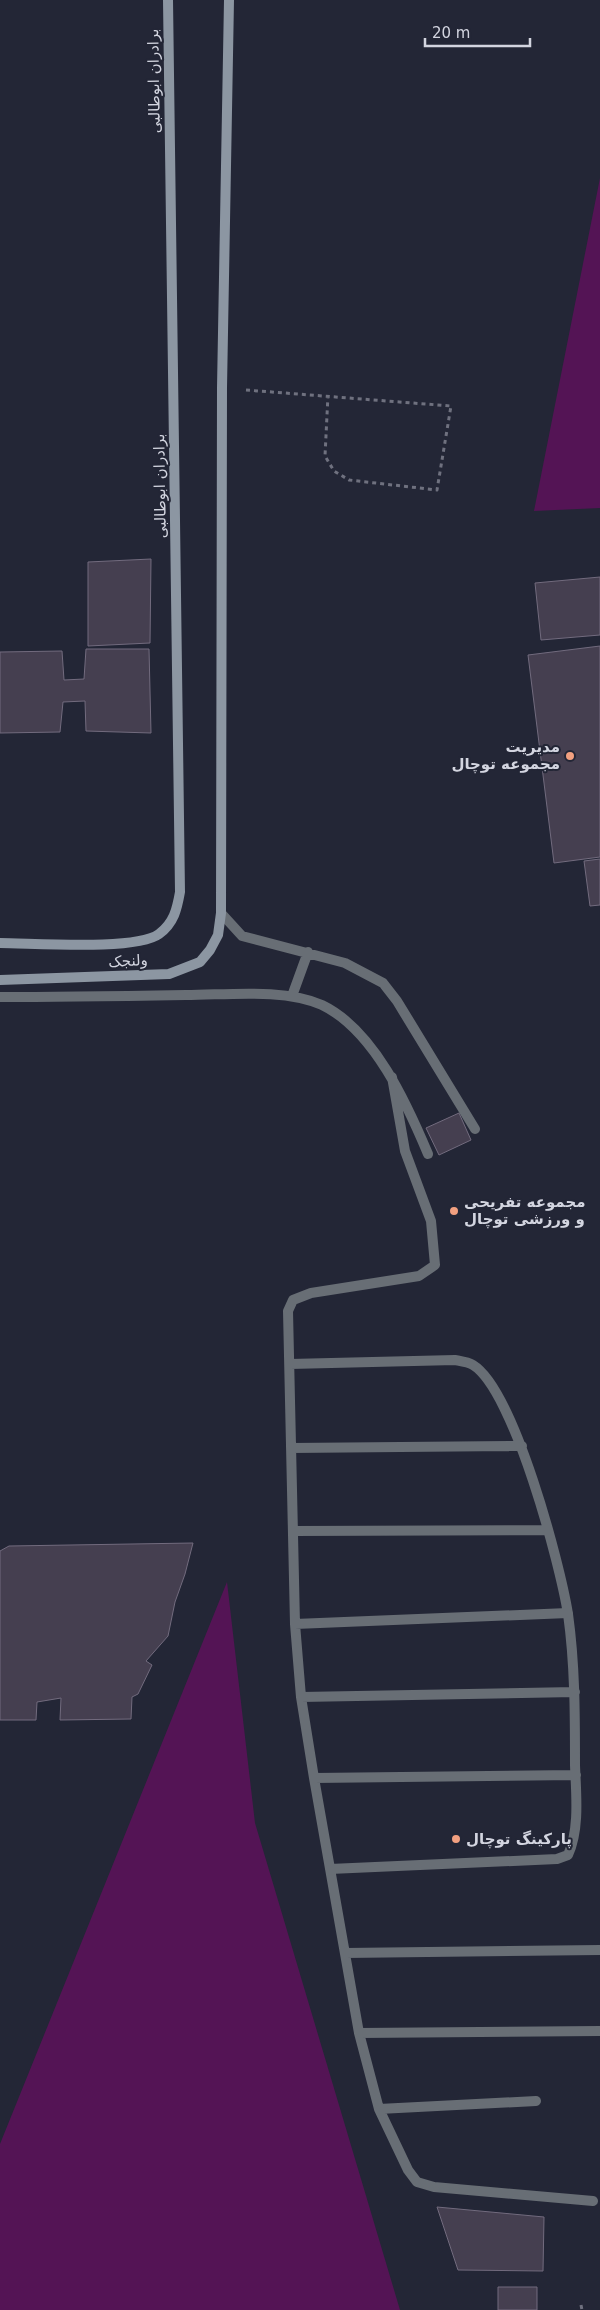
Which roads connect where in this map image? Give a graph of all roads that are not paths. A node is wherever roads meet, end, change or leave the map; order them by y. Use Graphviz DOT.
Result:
graph roads {
  1 [pos="168,0"];
  2 [pos="229,0"];
  3 [pos="221,913"];
  4 [pos="0,943"];
  5 [pos="130,944"];
  6 [pos="308,952"];
  7 [pos="0,980"];
  8 [pos="292,996"];
  9 [pos="0,997"];
  10 [pos="392,1077"];
  11 [pos="475,1129"];
  12 [pos="428,1154"];
  13 [pos="290,1364"];
  14 [pos="522,1446"];
  15 [pos="291,1448"];
  16 [pos="548,1530"];
  17 [pos="293,1532"];
  18 [pos="568,1613"];
  19 [pos="296,1624"];
  20 [pos="575,1692"];
  21 [pos="301,1697"];
  22 [pos="576,1775"];
  23 [pos="314,1778"];
  24 [pos="330,1868"];
  25 [pos="600,1950"];
  26 [pos="345,1953"];
  27 [pos="600,2031"];
  28 [pos="359,2033"];
  29 [pos="536,2101"];
  30 [pos="379,2109"];
  31 [pos="593,2201"];
  1 -- 5 [label="main road, برادران ابوطالبی"];
  2 -- 3 [label="main road"];
  3 -- 6 [label="lane"];
  3 -- 7 [label="main road, ولنجک"];
  4 -- 5 [label="main road, ولنجک"];
  6 -- 8 [label="lane"];
  6 -- 11 [label="lane"];
  8 -- 9 [label="lane"];
  8 -- 10 [label="lane"];
  10 -- 12 [label="lane"];
  10 -- 13 [label="lane"];
  13 -- 14 [label="lane"];
  13 -- 15 [label="lane"];
  14 -- 15 [label="lane"];
  14 -- 16 [label="lane"];
  15 -- 17 [label="lane"];
  16 -- 17 [label="lane"];
  16 -- 18 [label="lane"];
  17 -- 19 [label="lane"];
  18 -- 19 [label="lane"];
  18 -- 20 [label="lane"];
  19 -- 21 [label="lane"];
  20 -- 21 [label="lane"];
  20 -- 22 [label="lane"];
  21 -- 23 [label="lane"];
  22 -- 23 [label="lane"];
  22 -- 24 [label="lane"];
  23 -- 24 [label="lane"];
  24 -- 26 [label="lane"];
  25 -- 26 [label="lane"];
  26 -- 28 [label="lane"];
  27 -- 28 [label="lane"];
  28 -- 30 [label="lane"];
  29 -- 30 [label="lane"];
  30 -- 31 [label="lane"];
}
